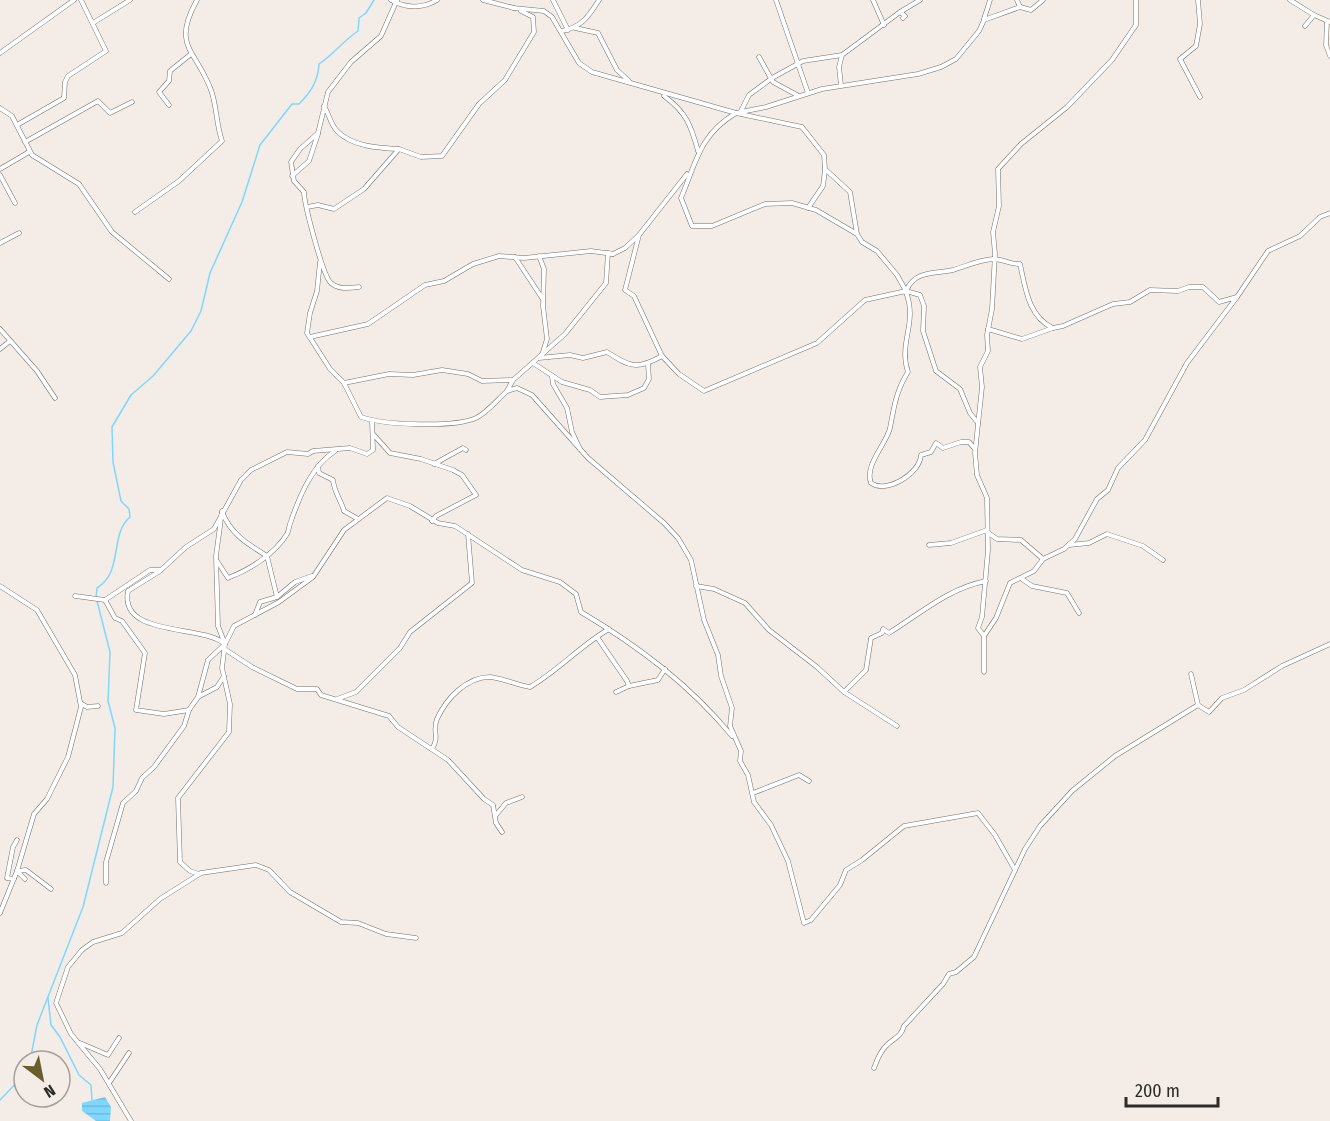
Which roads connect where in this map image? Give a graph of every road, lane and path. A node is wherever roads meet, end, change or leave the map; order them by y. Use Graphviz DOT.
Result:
graph roads {
  1 [pos="74,0"];
  2 [pos="81,0"];
  3 [pos="130,0"];
  4 [pos="197,0"];
  5 [pos="437,0"];
  6 [pos="483,0"];
  7 [pos="506,0"];
  8 [pos="553,0"];
  9 [pos="599,0"];
  10 [pos="776,0"];
  11 [pos="873,0"];
  12 [pos="920,0"];
  13 [pos="990,0"];
  14 [pos="1017,0"];
  15 [pos="1043,0"];
  16 [pos="1136,0"];
  17 [pos="1198,0"];
  18 [pos="1290,0"];
  19 [pos="395,1"];
  20 [pos="511,7"];
  21 [pos="1020,8"];
  22 [pos="900,12"];
  23 [pos="1314,15"];
  24 [pos="903,18"];
  25 [pos="984,20"];
  26 [pos="1329,21"];
  27 [pos="93,24"];
  28 [pos="884,25"];
  29 [pos="1305,26"];
  30 [pos="575,28"];
  31 [pos="568,30"];
  32 [pos="562,31"];
  33 [pos="0,53"];
  34 [pos="191,54"];
  35 [pos="842,55"];
  36 [pos="1330,56"];
  37 [pos="759,57"];
  38 [pos="797,64"];
  39 [pos="772,78"];
  40 [pos="631,83"];
  41 [pos="841,85"];
  42 [pos="660,93"];
  43 [pos="808,93"];
  44 [pos="797,96"];
  45 [pos="1200,97"];
  46 [pos="132,102"];
  47 [pos="170,105"];
  48 [pos="324,106"];
  49 [pos="0,108"];
  50 [pos="8,111"];
  51 [pos="739,112"];
  52 [pos="0,116"];
  53 [pos="17,125"];
  54 [pos="318,133"];
  55 [pos="25,142"];
  56 [pos="399,149"];
  57 [pos="698,151"];
  58 [pos="29,152"];
  59 [pos="0,169"];
  60 [pos="825,169"];
  61 [pos="688,173"];
  62 [pos="0,175"];
  63 [pos="292,176"];
  64 [pos="15,202"];
  65 [pos="307,207"];
  66 [pos="808,208"];
  67 [pos="135,212"];
  68 [pos="1330,213"];
  69 [pos="19,233"];
  70 [pos="857,234"];
  71 [pos="639,235"];
  72 [pos="0,243"];
  73 [pos="613,254"];
  74 [pos="539,256"];
  75 [pos="515,257"];
  76 [pos="993,259"];
  77 [pos="320,262"];
  78 [pos="169,279"];
  79 [pos="359,287"];
  80 [pos="906,291"];
  81 [pos="1237,297"];
  82 [pos="544,301"];
  83 [pos="1053,328"];
  84 [pos="0,329"];
  85 [pos="988,329"];
  86 [pos="310,336"];
  87 [pos="10,341"];
  88 [pos="0,349"];
  89 [pos="540,356"];
  90 [pos="662,356"];
  91 [pos="533,363"];
  92 [pos="648,364"];
  93 [pos="552,375"];
  94 [pos="513,380"];
  95 [pos="344,383"];
  96 [pos="507,391"];
  97 [pos="55,398"];
  98 [pos="372,421"];
  99 [pos="979,424"];
  100 [pos="373,434"];
  101 [pos="466,450"];
  102 [pos="580,450"];
  103 [pos="975,450"];
  104 [pos="336,451"];
  105 [pos="318,465"];
  106 [pos="434,465"];
  107 [pos="222,511"];
  108 [pos="358,519"];
  109 [pos="432,521"];
  110 [pos="987,531"];
  111 [pos="468,534"];
  112 [pos="929,545"];
  113 [pos="1068,545"];
  114 [pos="267,556"];
  115 [pos="216,559"];
  116 [pos="1043,559"];
  117 [pos="1163,560"];
  118 [pos="161,570"];
  119 [pos="314,576"];
  120 [pos="1022,579"];
  121 [pos="986,581"];
  122 [pos="0,586"];
  123 [pos="696,586"];
  124 [pos="75,596"];
  125 [pos="278,597"];
  126 [pos="105,600"];
  127 [pos="1079,613"];
  128 [pos="255,615"];
  129 [pos="610,629"];
  130 [pos="984,636"];
  131 [pos="597,637"];
  132 [pos="1330,644"];
  133 [pos="224,646"];
  134 [pos="665,669"];
  135 [pos="984,672"];
  136 [pos="1191,674"];
  137 [pos="224,675"];
  138 [pos="628,686"];
  139 [pos="616,692"];
  140 [pos="844,692"];
  141 [pos="198,697"];
  142 [pos="334,700"];
  143 [pos="81,704"];
  144 [pos="1198,705"];
  145 [pos="98,706"];
  146 [pos="189,710"];
  147 [pos="897,726"];
  148 [pos="734,739"];
  149 [pos="432,749"];
  150 [pos="809,781"];
  151 [pos="753,793"];
  152 [pos="522,796"];
  153 [pos="496,815"];
  154 [pos="502,832"];
  155 [pos="17,840"];
  156 [pos="1015,870"];
  157 [pos="17,871"];
  158 [pos="199,874"];
  159 [pos="14,879"];
  160 [pos="25,879"];
  161 [pos="106,883"];
  162 [pos="51,889"];
  163 [pos="0,913"];
  164 [pos="416,938"];
  165 [pos="119,1038"];
  166 [pos="78,1042"];
  167 [pos="129,1053"];
  168 [pos="874,1068"];
  169 [pos="109,1083"];
  170 [pos="130,1121"];
  1 -- 33 [label="street"];
  2 -- 27 [label="street"];
  3 -- 27 [label="street"];
  4 -- 34 [label="street"];
  5 -- 19 [label="street"];
  6 -- 20 [label="street"];
  7 -- 20 [label="street"];
  8 -- 31 [label="street"];
  9 -- 30 [label="street"];
  10 -- 38 [label="street"];
  11 -- 28 [label="street"];
  12 -- 22 [label="street"];
  13 -- 25 [label="street"];
  14 -- 21 [label="street"];
  15 -- 21 [label="street"];
  16 -- 76 [label="street"];
  17 -- 45 [label="street"];
  18 -- 23 [label="street"];
  19 -- 48 [label="street"];
  20 -- 32 [label="street"];
  20 -- 56 [label="street"];
  21 -- 25 [label="street"];
  22 -- 24 [label="street"];
  22 -- 28 [label="street"];
  23 -- 26 [label="street"];
  23 -- 29 [label="street"];
  25 -- 41 [label="street"];
  26 -- 36 [label="street"];
  27 -- 53 [label="street"];
  28 -- 35 [label="street"];
  30 -- 31 [label="street"];
  30 -- 40 [label="street"];
  31 -- 32 [label="street"];
  32 -- 40 [label="street"];
  34 -- 47 [label="street"];
  34 -- 67 [label="street"];
  35 -- 38 [label="street"];
  35 -- 41 [label="street"];
  37 -- 39 [label="street"];
  38 -- 39 [label="street"];
  38 -- 43 [label="street"];
  39 -- 44 [label="street"];
  39 -- 51 [label="street"];
  40 -- 42 [label="street"];
  41 -- 43 [label="street"];
  42 -- 51 [label="street"];
  42 -- 57 [label="street"];
  43 -- 44 [label="street"];
  44 -- 51 [label="street"];
  46 -- 55 [label="street"];
  48 -- 54 [label="street"];
  48 -- 56 [label="street"];
  49 -- 50 [label="street"];
  50 -- 52 [label="street"];
  50 -- 53 [label="street"];
  51 -- 57 [label="street"];
  51 -- 60 [label="street"];
  53 -- 55 [label="street"];
  54 -- 63 [label="street"];
  54 -- 63 [label="street"];
  55 -- 58 [label="street"];
  56 -- 65 [label="street"];
  57 -- 61 [label="street"];
  58 -- 59 [label="street"];
  58 -- 78 [label="street"];
  60 -- 66 [label="street"];
  60 -- 70 [label="street"];
  61 -- 66 [label="street"];
  61 -- 71 [label="street"];
  62 -- 64 [label="street"];
  63 -- 65 [label="street"];
  65 -- 77 [label="street"];
  66 -- 70 [label="street"];
  68 -- 81 [label="street"];
  69 -- 72 [label="street"];
  70 -- 80 [label="street"];
  71 -- 73 [label="street"];
  71 -- 90 [label="street"];
  73 -- 74 [label="street"];
  73 -- 89 [label="street"];
  74 -- 75 [label="street"];
  74 -- 82 [label="street"];
  75 -- 82 [label="street"];
  75 -- 86 [label="street"];
  76 -- 80 [label="street"];
  76 -- 83 [label="street"];
  76 -- 85 [label="street"];
  77 -- 79 [label="street"];
  77 -- 86 [label="street"];
  80 -- 90 [label="street"];
  80 -- 99 [label="street"];
  80 -- 103 [label="street"];
  81 -- 83 [label="street"];
  81 -- 113 [label="street"];
  82 -- 89 [label="street"];
  83 -- 85 [label="street"];
  84 -- 87 [label="street"];
  85 -- 99 [label="street"];
  86 -- 95 [label="street"];
  87 -- 88 [label="street"];
  87 -- 97 [label="street"];
  89 -- 91 [label="street"];
  89 -- 92 [label="street"];
  90 -- 92 [label="street"];
  91 -- 93 [label="street"];
  91 -- 94 [label="street"];
  92 -- 93 [label="street"];
  93 -- 102 [label="street"];
  94 -- 95 [label="street"];
  94 -- 96 [label="street"];
  95 -- 98 [label="street"];
  96 -- 98 [label="street"];
  96 -- 102 [label="street"];
  98 -- 100 [label="street"];
  99 -- 103 [label="street"];
  100 -- 104 [label="street"];
  100 -- 106 [label="street"];
  101 -- 106 [label="street"];
  102 -- 123 [label="street"];
  103 -- 110 [label="street"];
  104 -- 105 [label="street"];
  104 -- 107 [label="street"];
  105 -- 108 [label="street"];
  105 -- 114 [label="street"];
  106 -- 109 [label="street"];
  107 -- 114 [label="street"];
  107 -- 115 [label="street"];
  107 -- 118 [label="street"];
  108 -- 109 [label="street"];
  108 -- 119 [label="street"];
  109 -- 111 [label="street"];
  110 -- 112 [label="street"];
  110 -- 116 [label="street"];
  110 -- 121 [label="street"];
  111 -- 129 [label="street"];
  111 -- 142 [label="street"];
  113 -- 116 [label="street"];
  113 -- 117 [label="street"];
  114 -- 115 [label="street"];
  114 -- 125 [label="street"];
  115 -- 133 [label="street"];
  116 -- 120 [label="street"];
  118 -- 126 [label="street"];
  118 -- 133 [label="street"];
  119 -- 125 [label="street"];
  119 -- 128 [label="street"];
  120 -- 127 [label="street"];
  120 -- 130 [label="street"];
  121 -- 130 [label="street"];
  121 -- 140 [label="street"];
  122 -- 143 [label="street"];
  123 -- 140 [label="street"];
  123 -- 148 [label="street"];
  124 -- 126 [label="street"];
  125 -- 128 [label="street"];
  126 -- 146 [label="street"];
  128 -- 133 [label="street"];
  129 -- 131 [label="street"];
  129 -- 134 [label="street"];
  130 -- 135 [label="street"];
  131 -- 138 [label="street"];
  131 -- 149 [label="street"];
  132 -- 144 [label="street"];
  133 -- 137 [label="street"];
  133 -- 141 [label="street"];
  133 -- 142 [label="street"];
  134 -- 138 [label="street"];
  134 -- 148 [label="street"];
  136 -- 144 [label="street"];
  137 -- 141 [label="street"];
  137 -- 158 [label="street"];
  138 -- 139 [label="street"];
  140 -- 147 [label="street"];
  141 -- 146 [label="street"];
  142 -- 149 [label="street"];
  143 -- 145 [label="street"];
  143 -- 157 [label="street"];
  144 -- 156 [label="street"];
  146 -- 161 [label="street"];
  148 -- 151 [label="street"];
  149 -- 153 [label="street"];
  150 -- 151 [label="street"];
  151 -- 156 [label="street"];
  152 -- 153 [label="street"];
  153 -- 154 [label="street"];
  155 -- 159 [label="street"];
  156 -- 168 [label="street"];
  157 -- 159 [label="street"];
  157 -- 160 [label="street"];
  157 -- 162 [label="street"];
  158 -- 164 [label="street"];
  158 -- 166 [label="street"];
  159 -- 163 [label="street"];
  165 -- 166 [label="street"];
  166 -- 169 [label="street"];
  167 -- 169 [label="street"];
  169 -- 170 [label="street"];
}
